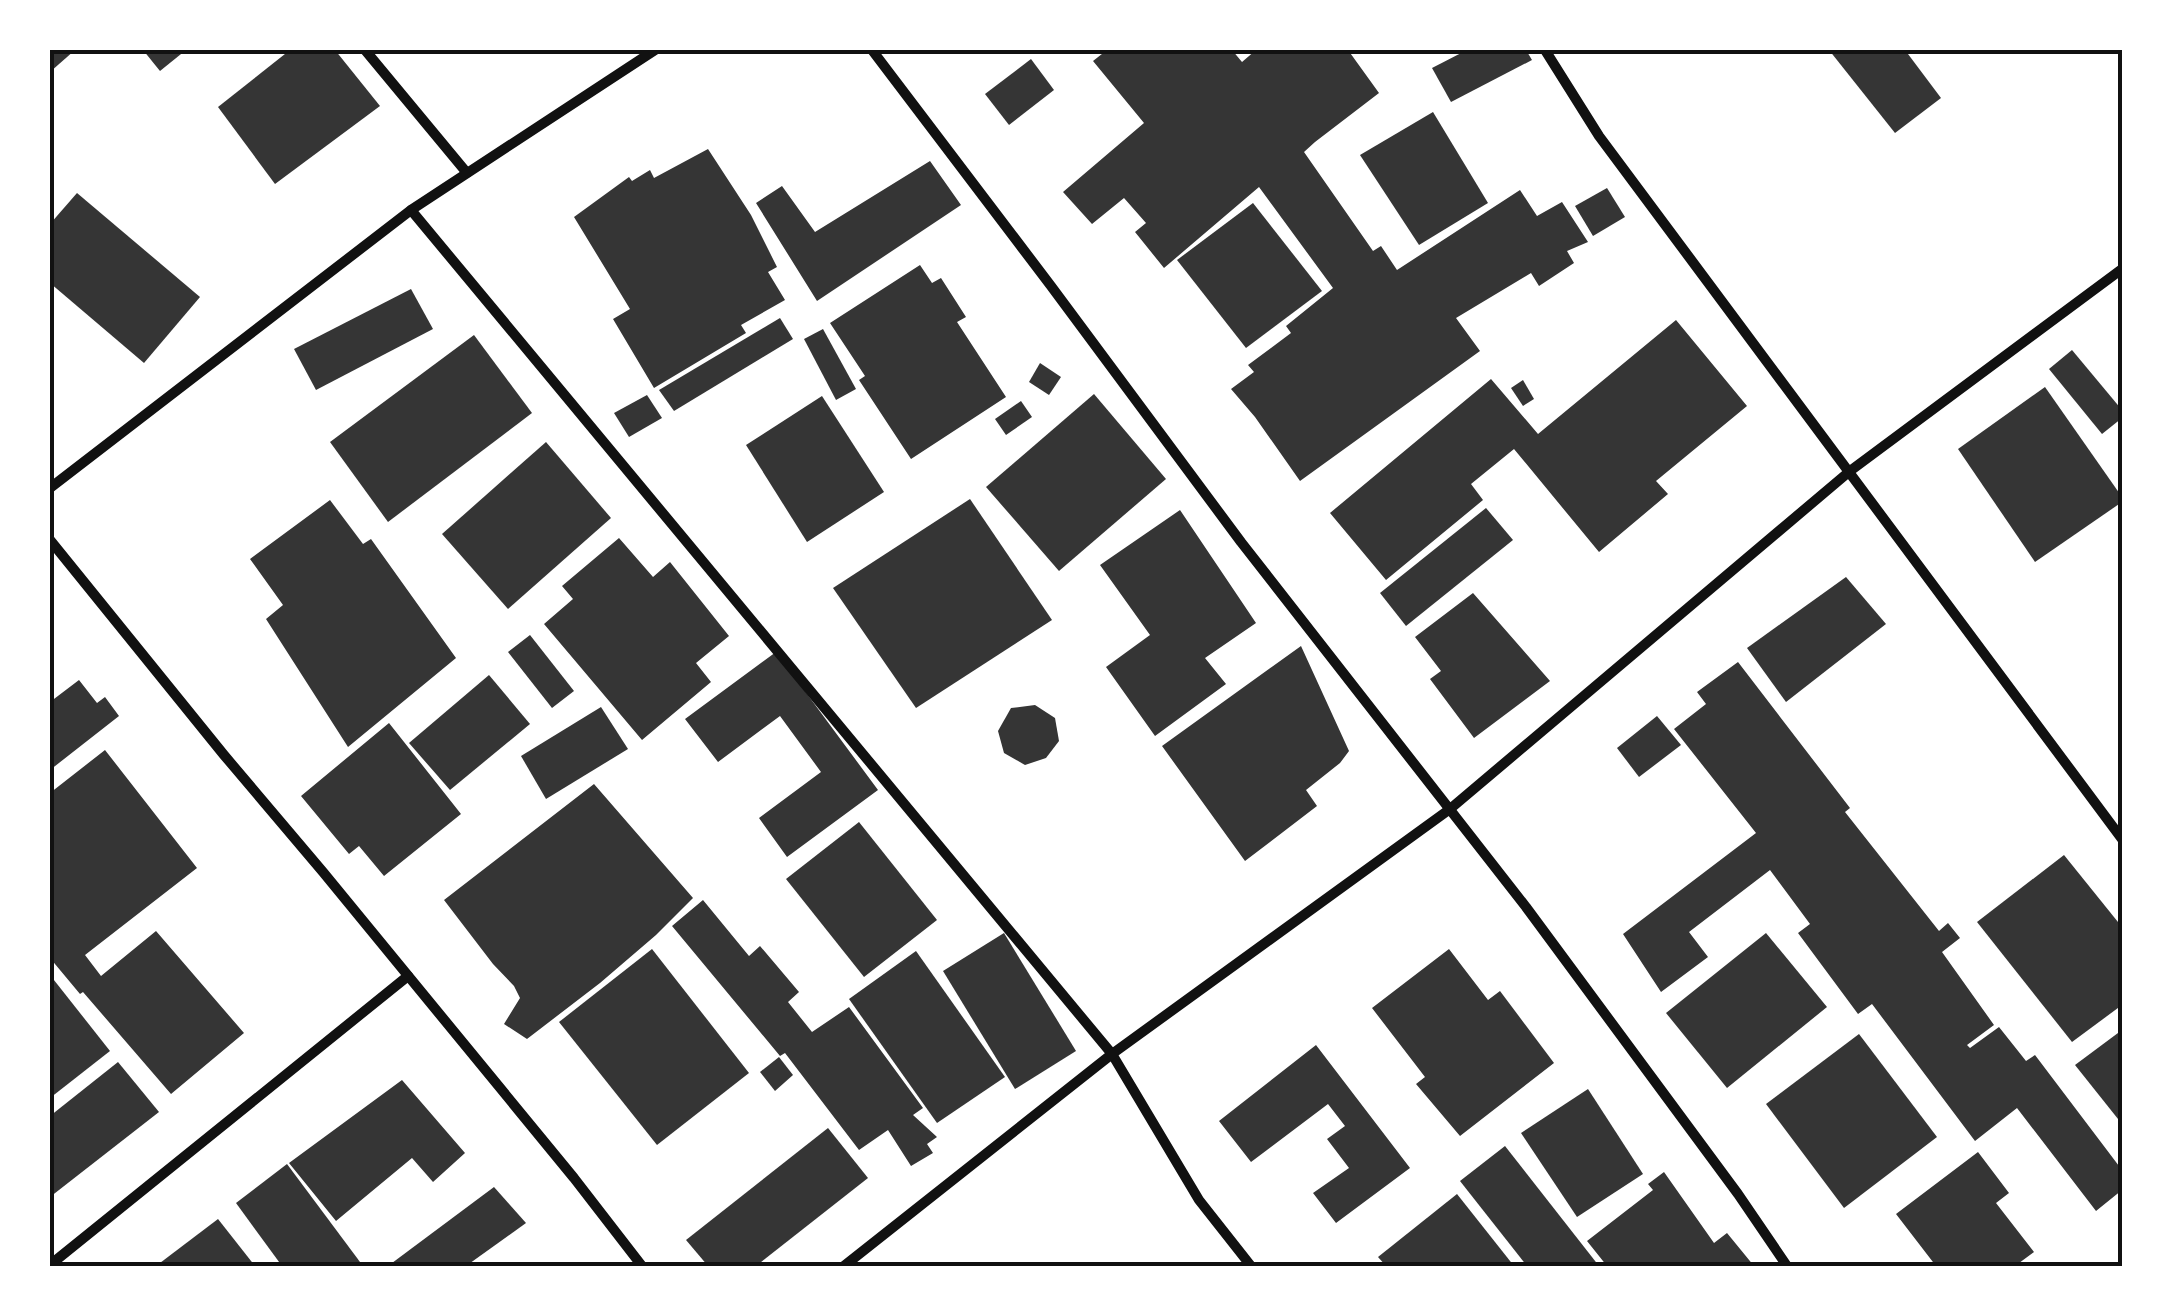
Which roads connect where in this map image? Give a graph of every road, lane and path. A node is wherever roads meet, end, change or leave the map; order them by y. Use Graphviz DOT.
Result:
graph roads {
  1 [pos="365,50"];
  2 [pos="656,50"];
  3 [pos="872,50"];
  4 [pos="1545,50"];
  5 [pos="467,173"];
  6 [pos="410,210"];
  7 [pos="2122,269"];
  8 [pos="1850,471"];
  9 [pos="50,488"];
  10 [pos="50,540"];
  11 [pos="1450,809"];
  12 [pos="2122,840"];
  13 [pos="408,976"];
  14 [pos="1112,1054"];
  15 [pos="50,1265"];
  16 [pos="642,1266"];
  17 [pos="844,1266"];
  18 [pos="1251,1266"];
  19 [pos="1787,1266"];
  1 -- 5 [label="street"];
  2 -- 5 [label="street"];
  3 -- 11 [label="street"];
  4 -- 8 [label="street"];
  5 -- 6 [label="street"];
  6 -- 9 [label="street"];
  6 -- 14 [label="street"];
  7 -- 8 [label="street"];
  8 -- 11 [label="street"];
  8 -- 12 [label="street"];
  10 -- 13 [label="street"];
  11 -- 14 [label="street"];
  11 -- 19 [label="street"];
  13 -- 15 [label="street"];
  13 -- 16 [label="street"];
  14 -- 17 [label="street"];
  14 -- 18 [label="street"];
}
